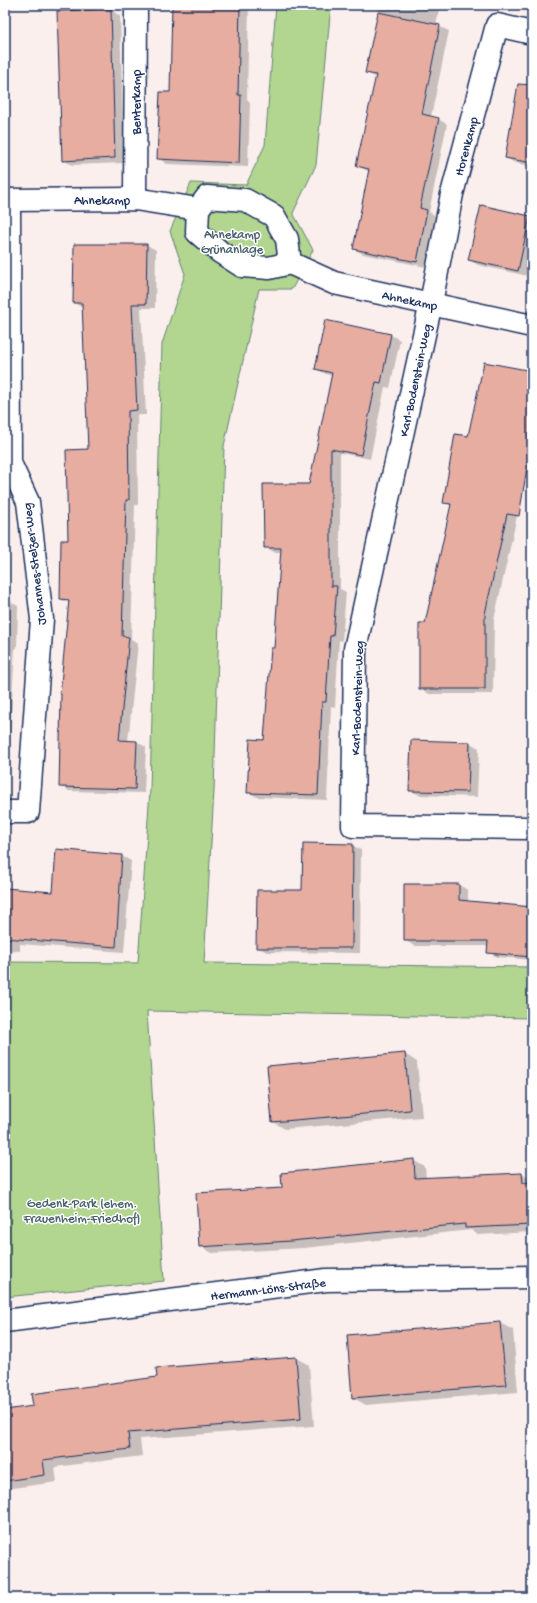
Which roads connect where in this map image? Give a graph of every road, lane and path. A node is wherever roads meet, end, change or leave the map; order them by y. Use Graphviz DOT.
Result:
graph roads {
  1 [pos="136,5"];
  2 [pos="532,33"];
  3 [pos="135,199"];
  4 [pos="7,200"];
  5 [pos="198,209"];
  6 [pos="290,263"];
  7 [pos="431,303"];
  8 [pos="532,326"];
  9 [pos="5,812"];
  10 [pos="532,828"];
  11 [pos="532,1277"];
  12 [pos="5,1321"];
  1 -- 3 [label="street, Benterkamp"];
  2 -- 7 [label="street, Horenkamp"];
  3 -- 4 [label="street, Ahnekamp"];
  3 -- 5 [label="street, Ahnekamp"];
  4 -- 9 [label="street, Johannes-Stelzer-Weg"];
  5 -- 6 [label="street"];
  5 -- 6 [label="street"];
  6 -- 7 [label="street, Ahnekamp"];
  7 -- 8 [label="street, Ahnekamp"];
  7 -- 10 [label="street, Karl-Bodenstein-Weg"];
  11 -- 12 [label="street, Hermann-Löns-Straße"];
}
